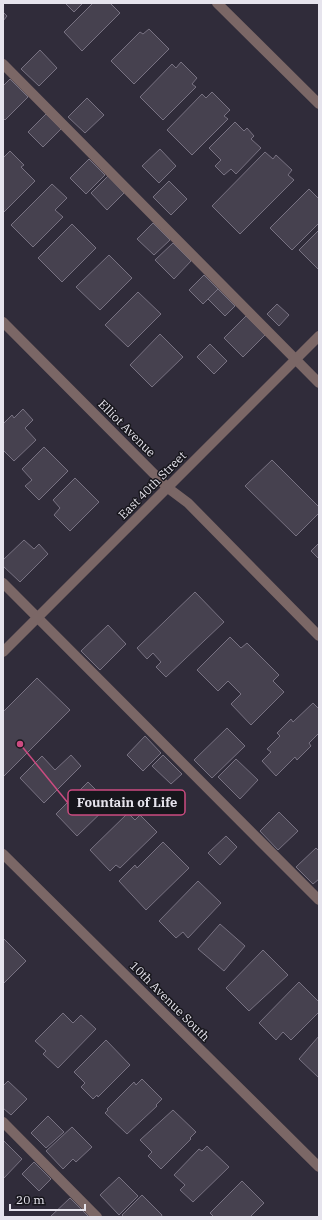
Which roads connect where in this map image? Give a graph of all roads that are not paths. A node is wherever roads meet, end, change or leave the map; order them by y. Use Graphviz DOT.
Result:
graph roads {
  1 [pos="217,3"];
  2 [pos="3,64"];
  3 [pos="319,104"];
  4 [pos="3,322"];
  5 [pos="319,336"];
  6 [pos="296,358"];
  7 [pos="319,383"];
  8 [pos="168,488"];
  9 [pos="3,583"];
  10 [pos="37,617"];
  11 [pos="319,636"];
  12 [pos="3,652"];
  13 [pos="3,854"];
  14 [pos="319,900"];
  15 [pos="3,1122"];
  16 [pos="319,1167"];
  17 [pos="97,1217"];
  1 -- 3 [label="street"];
  2 -- 6 [label="street"];
  4 -- 8 [label="street, Elliot Avenue"];
  5 -- 6 [label="street, East 40th Street"];
  6 -- 7 [label="street"];
  6 -- 8 [label="street, East 40th Street"];
  8 -- 10 [label="street, East 40th Street"];
  8 -- 11 [label="street, Elliot Avenue"];
  9 -- 10 [label="street"];
  10 -- 12 [label="street, East 40th Street"];
  10 -- 14 [label="street"];
  13 -- 16 [label="street, 10th Avenue South"];
  15 -- 17 [label="street"];
}
